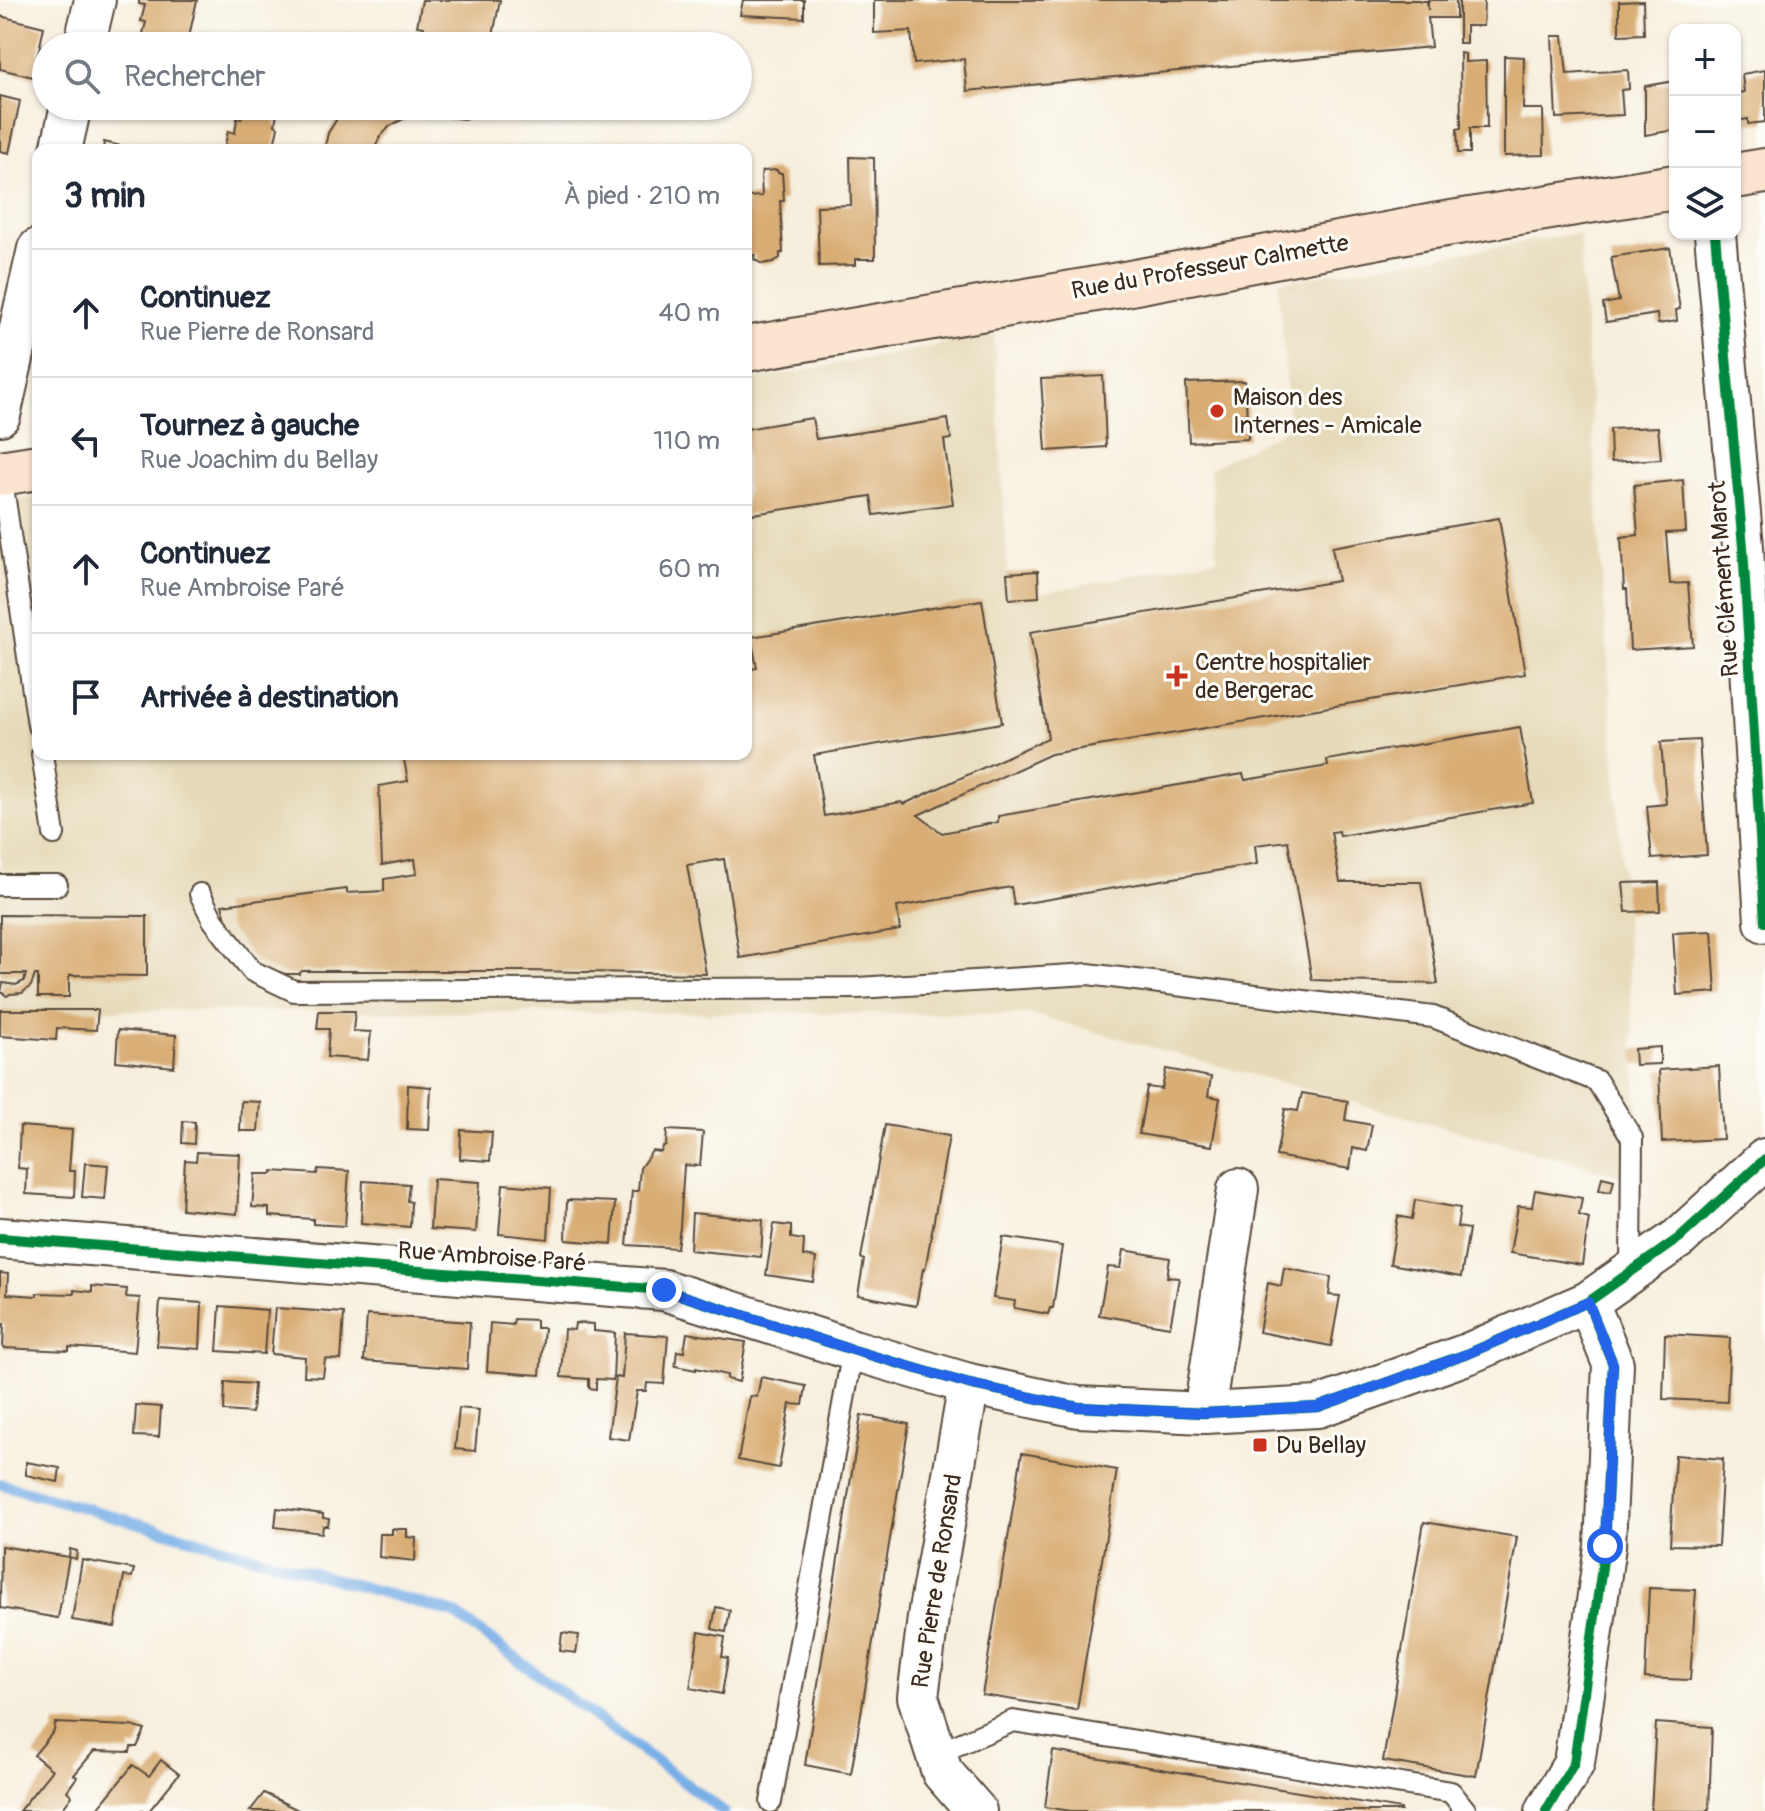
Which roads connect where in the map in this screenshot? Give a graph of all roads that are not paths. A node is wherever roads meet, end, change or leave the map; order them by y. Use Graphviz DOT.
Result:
graph roads {
  1 [pos="95,0"];
  2 [pos="87,32"];
  3 [pos="68,120"];
  4 [pos="62,144"];
  5 [pos="1765,171"];
  6 [pos="1741,175"];
  7 [pos="1669,188"];
  8 [pos="1716,240"];
  9 [pos="32,275"];
  10 [pos="752,348"];
  11 [pos="0,415"];
  12 [pos="32,468"];
  13 [pos="0,473"];
  14 [pos="32,685"];
  15 [pos="43,760"];
  16 [pos="54,834"];
  17 [pos="0,885"];
  18 [pos="57,885"];
  19 [pos="200,894"];
  20 [pos="1765,922"];
  21 [pos="1765,1159"];
  22 [pos="1238,1189"];
  23 [pos="0,1238"];
  24 [pos="1631,1272"];
  25 [pos="1588,1302"];
  26 [pos="853,1350"];
  27 [pos="969,1384"];
  28 [pos="1204,1413"];
  29 [pos="936,1754"];
  30 [pos="771,1802"];
  31 [pos="976,1811"];
  32 [pos="1466,1811"];
  33 [pos="1546,1811"];
  1 -- 2 [label="street"];
  3 -- 4 [label="street"];
  5 -- 6 [label="main road"];
  7 -- 10 [label="main road, Rue du Professeur Calmette"];
  8 -- 20 [label="street, Rue Clément Marot"];
  9 -- 11 [label="street"];
  12 -- 13 [label="main road"];
  13 -- 14 [label="lane"];
  15 -- 16 [label="lane"];
  17 -- 18 [label="lane"];
  19 -- 24 [label="lane"];
  21 -- 24 [label="street, Rue Ambroise Paré"];
  22 -- 28 [label="street"];
  23 -- 26 [label="street, Rue Ambroise Paré"];
  24 -- 25 [label="street, Rue Ambroise Paré"];
  25 -- 28 [label="street, Rue Ambroise Paré"];
  25 -- 33 [label="street"];
  26 -- 27 [label="street, Rue Ambroise Paré"];
  26 -- 30 [label="lane"];
  27 -- 28 [label="street, Rue Ambroise Paré"];
  27 -- 29 [label="street, Rue Pierre de Ronsard"];
  29 -- 31 [label="street, Rue Pierre de Ronsard"];
  29 -- 32 [label="lane"];
}
